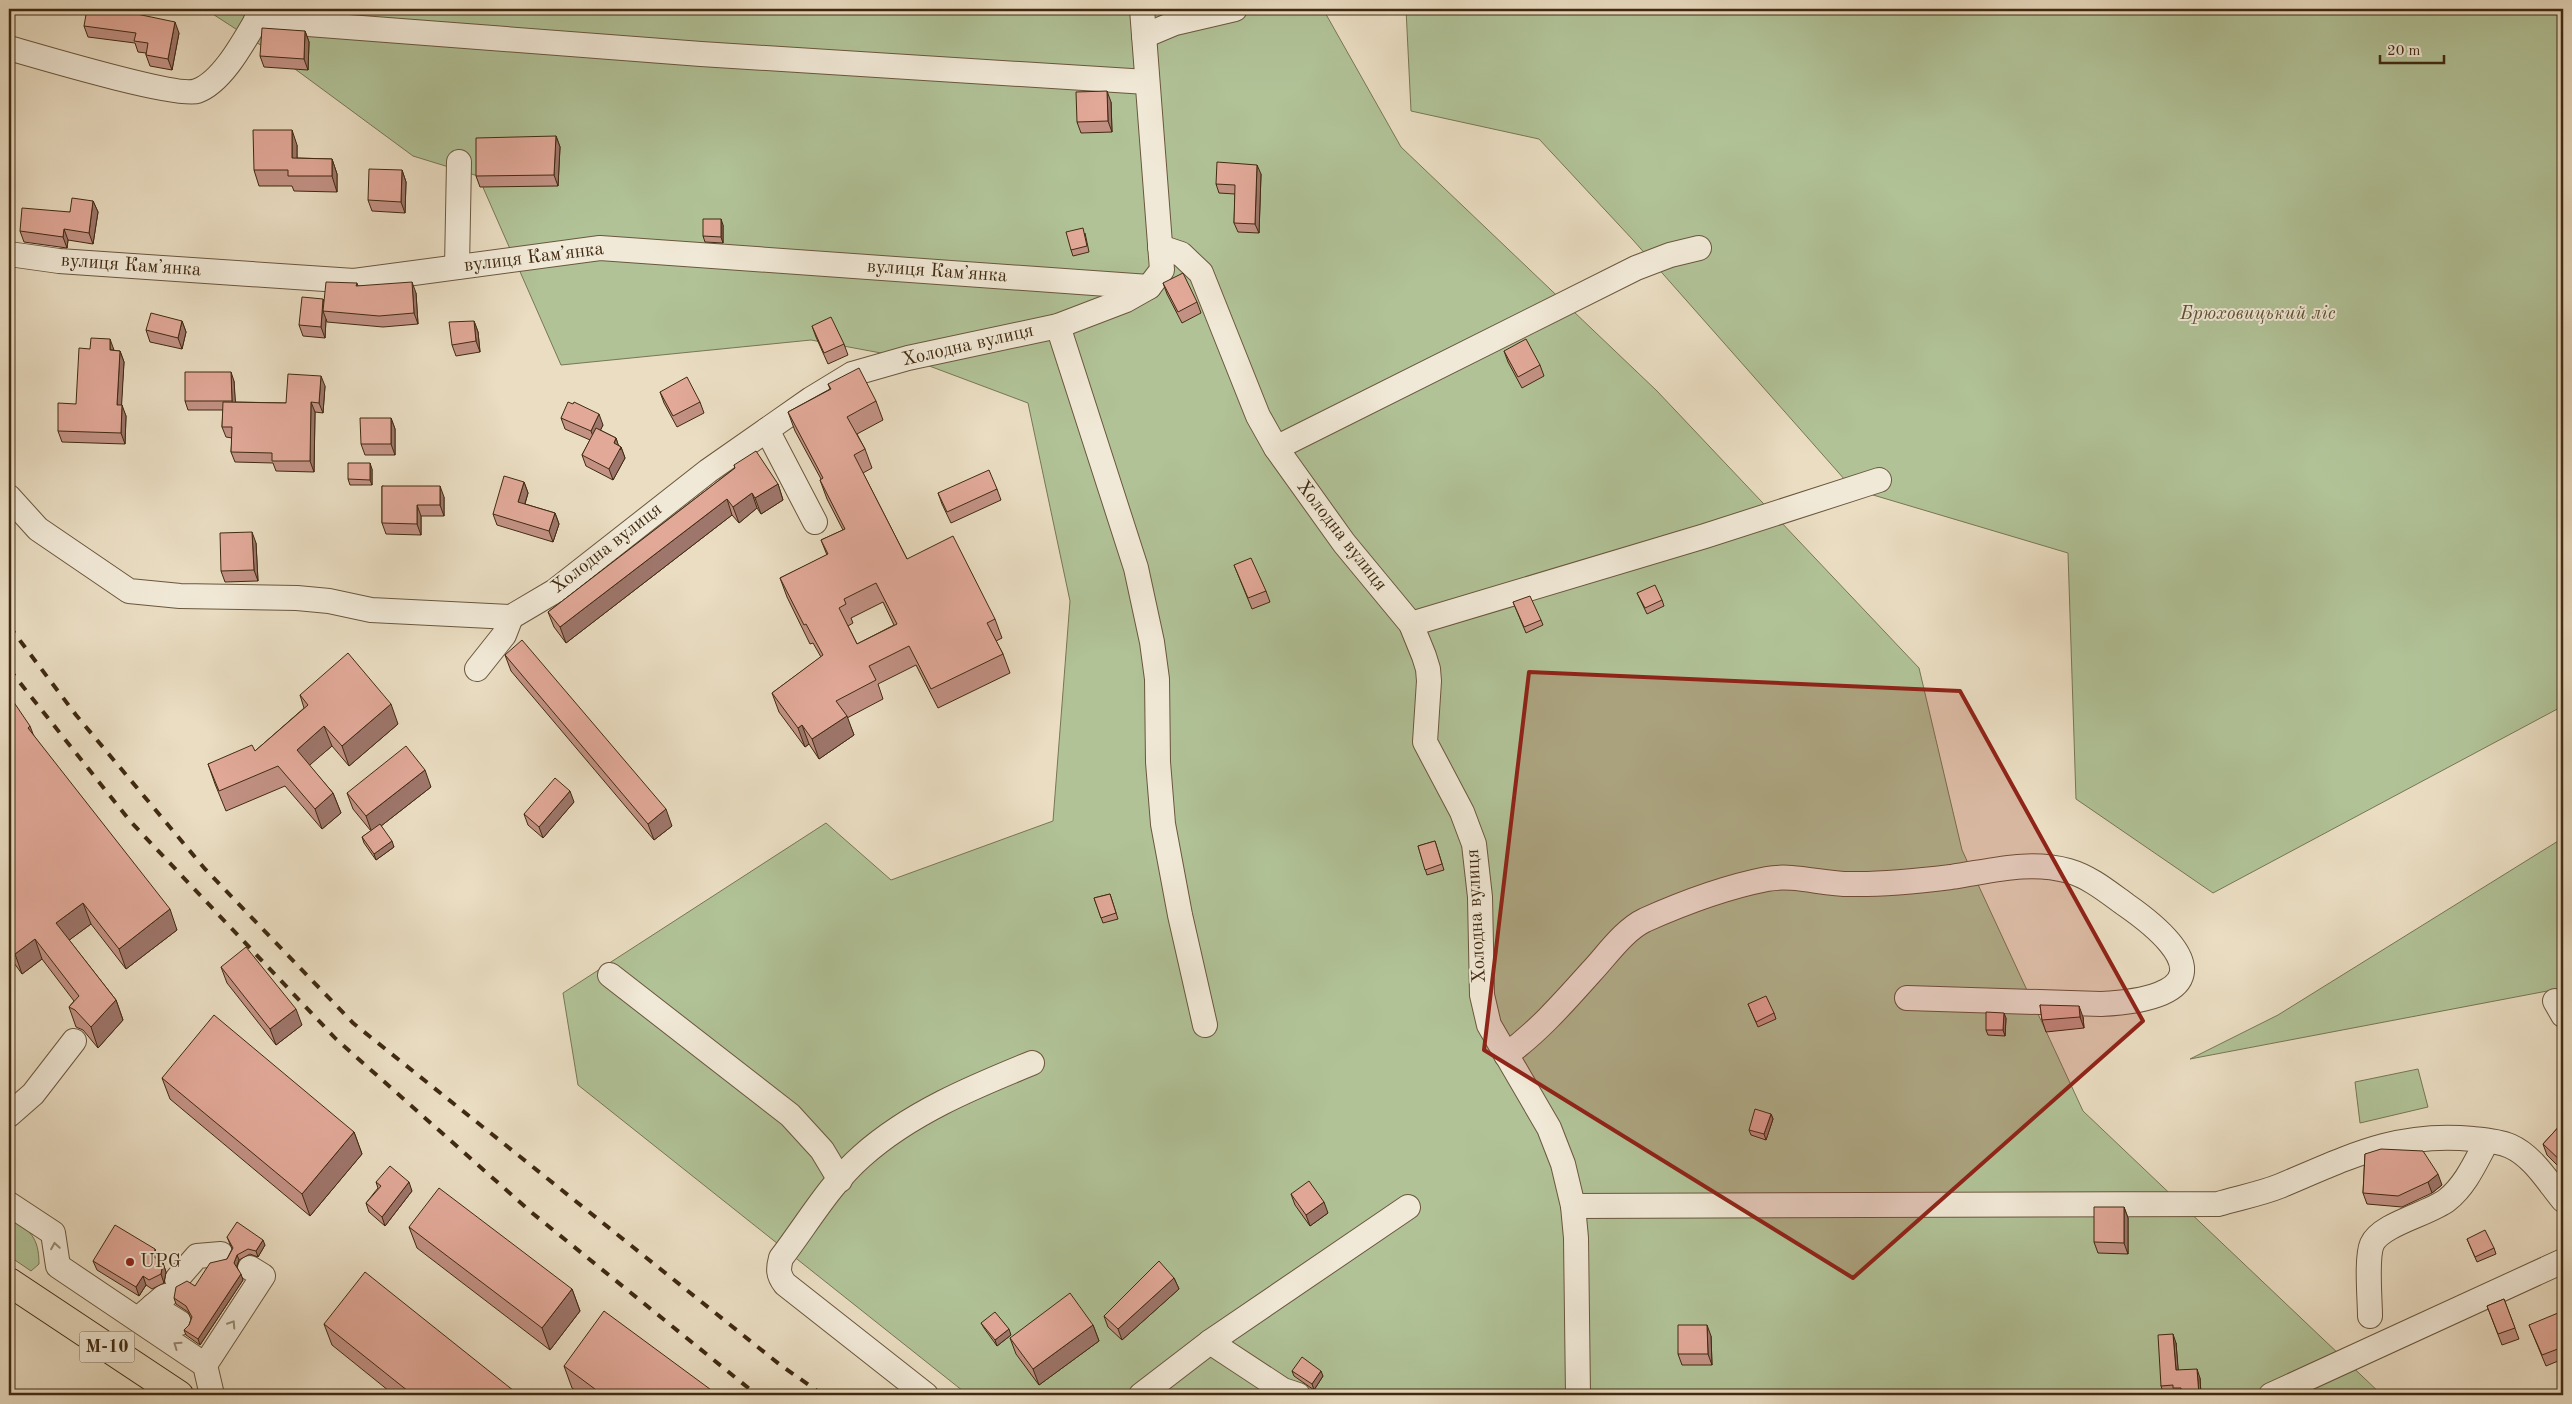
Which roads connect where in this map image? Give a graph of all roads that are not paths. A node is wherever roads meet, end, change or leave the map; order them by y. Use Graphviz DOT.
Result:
graph roads {
  1 [pos="1142,9"];
  2 [pos="1235,9"];
  3 [pos="259,14"];
  4 [pos="1144,36"];
  5 [pos="9,48"];
  6 [pos="1147,82"];
  7 [pos="459,162"];
  8 [pos="1160,247"];
  9 [pos="1699,248"];
  10 [pos="9,254"];
  11 [pos="457,267"];
  12 [pos="1149,287"];
  13 [pos="1058,326"];
  14 [pos="766,430"];
  15 [pos="1276,448"];
  16 [pos="1879,480"];
  17 [pos="9,497"];
  18 [pos="815,522"];
  19 [pos="511,617"];
  20 [pos="1411,624"];
  21 [pos="477,669"];
  22 [pos="610,976"];
  23 [pos="1907,998"];
  24 [pos="1205,1025"];
  25 [pos="74,1041"];
  26 [pos="1506,1055"];
  27 [pos="1032,1063"];
  28 [pos="9,1115"];
  29 [pos="2487,1140"];
  30 [pos="840,1180"];
  31 [pos="2563,1200"];
  32 [pos="9,1204"];
  33 [pos="1573,1206"];
  34 [pos="1408,1207"];
  35 [pos="221,1254"];
  36 [pos="2563,1261"];
  37 [pos="250,1268"];
  38 [pos="10,1285"];
  39 [pos="158,1300"];
  40 [pos="2370,1316"];
  41 [pos="180,1323"];
  42 [pos="1210,1342"];
  43 [pos="209,1349"];
  44 [pos="179,1395"];
  45 [pos="212,1395"];
  46 [pos="926,1395"];
  47 [pos="1141,1395"];
  48 [pos="1298,1395"];
  49 [pos="1578,1395"];
  50 [pos="2271,1395"];
  1 -- 4 [label="street, Холодна вулиця"];
  2 -- 4 [label="street"];
  3 -- 5 [label="street"];
  3 -- 6 [label="street"];
  4 -- 6 [label="street, Холодна вулиця"];
  6 -- 8 [label="street, Холодна вулиця"];
  7 -- 11 [label="street"];
  8 -- 12 [label="street, Холодна вулиця"];
  8 -- 15 [label="street, Холодна вулиця"];
  9 -- 15 [label="street"];
  10 -- 11 [label="street, вулиця Камʼянка"];
  11 -- 12 [label="street, вулиця Камʼянка"];
  12 -- 13 [label="street, Холодна вулиця"];
  13 -- 14 [label="street, Холодна вулиця"];
  13 -- 24 [label="street"];
  14 -- 18 [label="street"];
  14 -- 19 [label="street, Холодна вулиця"];
  15 -- 20 [label="street, Холодна вулиця"];
  16 -- 20 [label="street"];
  17 -- 19 [label="street"];
  19 -- 21 [label="street"];
  20 -- 26 [label="street, Холодна вулиця"];
  22 -- 30 [label="street"];
  23 -- 26 [label="street"];
  25 -- 28 [label="street"];
  26 -- 33 [label="street, Холодна вулиця"];
  27 -- 30 [label="street"];
  29 -- 31 [label="street"];
  29 -- 33 [label="street"];
  29 -- 40 [label="street"];
  30 -- 46 [label="street"];
  39 -- 32 [label="street, one-way"];
  33 -- 49 [label="street, Холодна вулиця"];
  34 -- 42 [label="street"];
  35 -- 39 [label="street"];
  36 -- 50 [label="street"];
  43 -- 37 [label="street, one-way"];
  38 -- 44 [label="main road, М-10"];
  39 -- 41 [label="street"];
  43 -- 39 [label="street, one-way"];
  42 -- 47 [label="street"];
  42 -- 48 [label="street"];
  43 -- 45 [label="street"];
}
